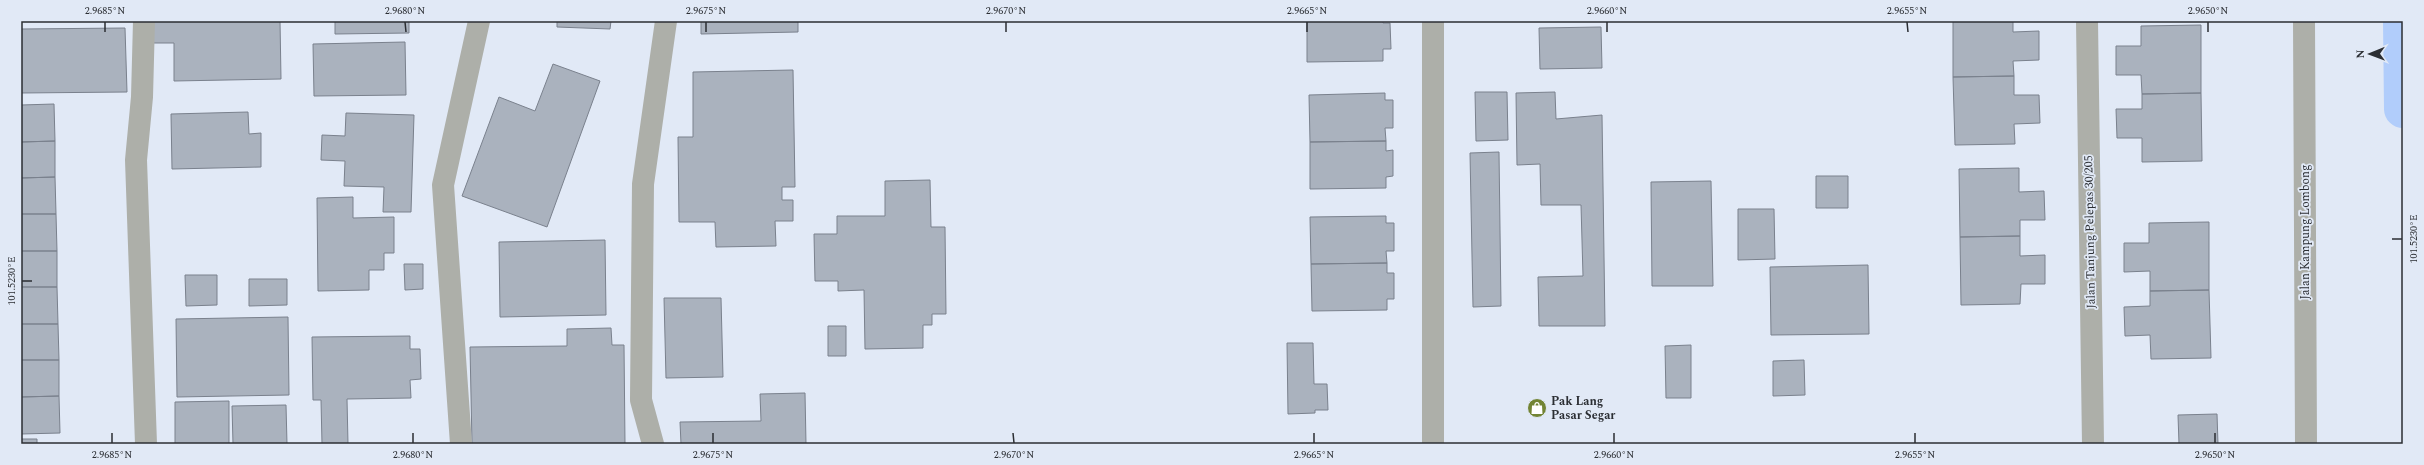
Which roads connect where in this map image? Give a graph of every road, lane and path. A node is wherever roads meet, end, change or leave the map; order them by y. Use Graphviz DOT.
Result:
graph roads {
  1 [pos="144,21"];
  2 [pos="479,21"];
  3 [pos="666,21"];
  4 [pos="1433,21"];
  5 [pos="2087,21"];
  6 [pos="2304,21"];
  7 [pos="146,444"];
  8 [pos="460,444"];
  9 [pos="653,444"];
  10 [pos="1434,444"];
  11 [pos="2093,444"];
  12 [pos="2306,444"];
  1 -- 7 [label="street"];
  2 -- 8 [label="street"];
  3 -- 9 [label="street"];
  4 -- 10 [label="street"];
  5 -- 11 [label="street, Jalan Tanjung Pelepas 30/205"];
  6 -- 12 [label="street, Jalan Kampung Lombong"];
}
